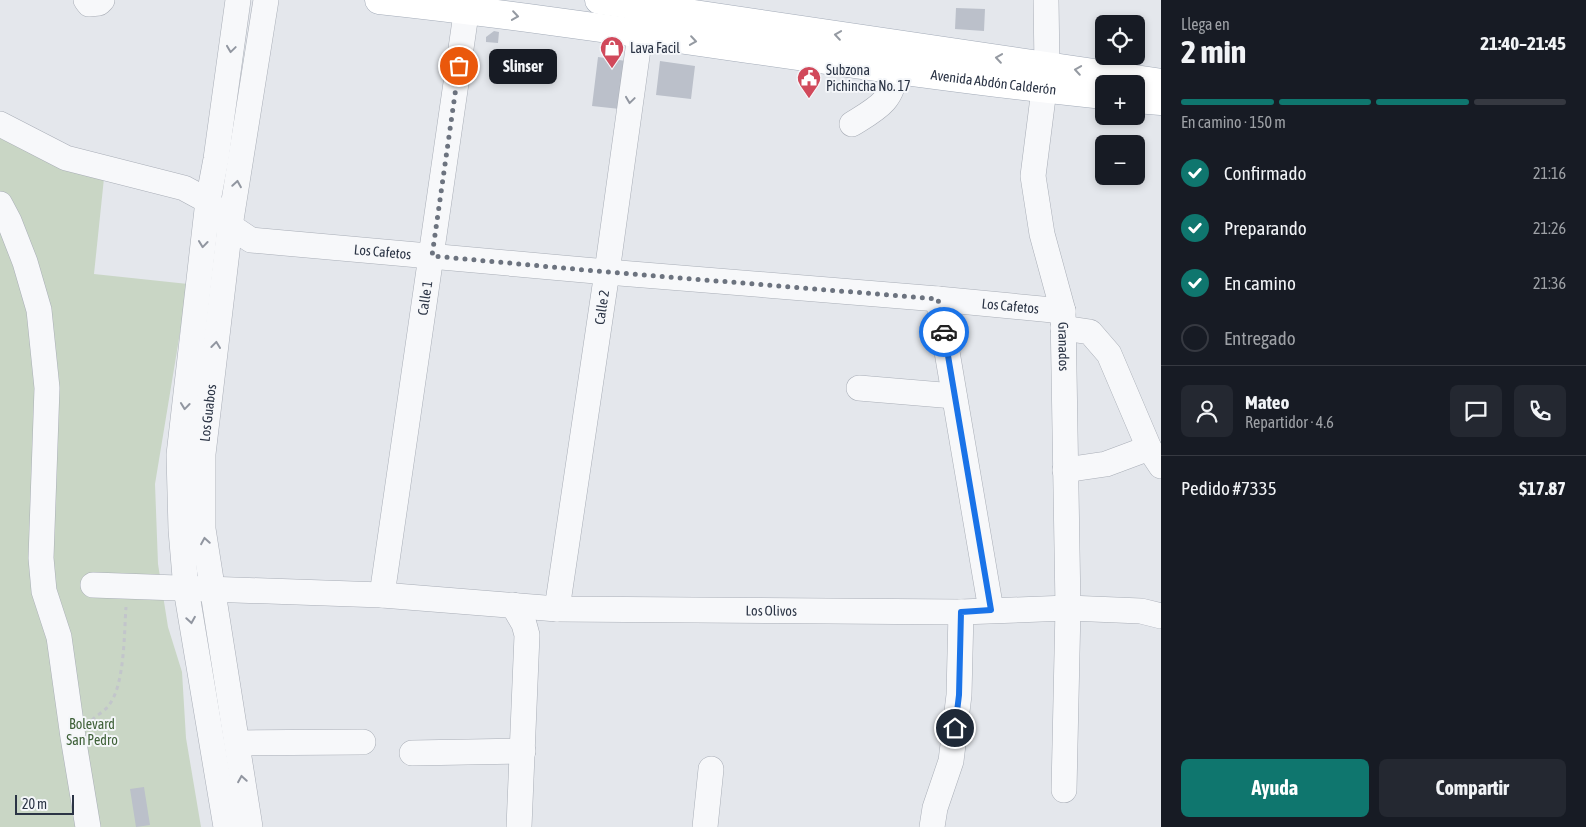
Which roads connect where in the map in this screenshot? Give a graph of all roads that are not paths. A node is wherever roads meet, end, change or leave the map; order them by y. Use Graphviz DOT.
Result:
graph roads {
  1 [pos="86,0"];
  2 [pos="102,0"];
  3 [pos="238,0"];
  4 [pos="266,0"];
  5 [pos="379,0"];
  6 [pos="599,0"];
  7 [pos="1046,0"];
  8 [pos="468,5"];
  9 [pos="644,6"];
  10 [pos="639,34"];
  11 [pos="895,70"];
  12 [pos="1045,77"];
  13 [pos="1161,82"];
  14 [pos="1095,92"];
  15 [pos="1145,100"];
  16 [pos="1161,101"];
  17 [pos="0,124"];
  18 [pos="852,124"];
  19 [pos="208,201"];
  20 [pos="0,204"];
  21 [pos="230,226"];
  22 [pos="432,256"];
  23 [pos="607,272"];
  24 [pos="938,299"];
  25 [pos="1063,320"];
  26 [pos="859,388"];
  27 [pos="954,396"];
  28 [pos="1155,457"];
  29 [pos="1066,470"];
  30 [pos="93,585"];
  31 [pos="186,589"];
  32 [pos="212,590"];
  33 [pos="382,595"];
  34 [pos="513,606"];
  35 [pos="1068,608"];
  36 [pos="557,609"];
  37 [pos="991,610"];
  38 [pos="961,612"];
  39 [pos="1161,616"];
  40 [pos="363,742"];
  41 [pos="237,743"];
  42 [pos="523,751"];
  43 [pos="412,753"];
  44 [pos="711,769"];
  45 [pos="1064,790"];
  46 [pos="88,827"];
  47 [pos="226,827"];
  48 [pos="250,827"];
  49 [pos="519,827"];
  50 [pos="705,827"];
  51 [pos="932,827"];
  1 -- 2 [label="street"];
  3 -- 19 [label="street, Los Guabos, one-way"];
  21 -- 4 [label="street, Los Guabos, one-way"];
  5 -- 8 [label="main road, Avenida Abdón Calderón"];
  6 -- 9 [label="main road, Avenida Abdón Calderón"];
  7 -- 12 [label="street, Granados"];
  8 -- 10 [label="main road, Avenida Abdón Calderón, one-way"];
  8 -- 22 [label="street, Calle 1"];
  9 -- 10 [label="street, Calle 2"];
  12 -- 9 [label="main road, Avenida Abdón Calderón, one-way"];
  10 -- 11 [label="main road, Avenida Abdón Calderón, one-way"];
  10 -- 23 [label="street, Calle 2, one-way"];
  11 -- 12 [label="main road, Avenida Abdón Calderón"];
  11 -- 18 [label="street"];
  13 -- 12 [label="main road, Avenida Abdón Calderón, one-way"];
  12 -- 14 [label="main road, Avenida Abdón Calderón"];
  12 -- 25 [label="street, Granados"];
  15 -- 16 [label="main road"];
  17 -- 19 [label="street, Los Cafetos"];
  19 -- 21 [label="street, Los Cafetos"];
  19 -- 31 [label="street, Los Guabos, one-way"];
  20 -- 46 [label="street"];
  21 -- 22 [label="street, Los Cafetos"];
  32 -- 21 [label="street, Los Guabos, one-way"];
  22 -- 23 [label="street, Los Cafetos"];
  22 -- 33 [label="street, Calle 1"];
  23 -- 24 [label="street, Los Cafetos"];
  23 -- 36 [label="street, Calle 2"];
  24 -- 25 [label="street, Los Cafetos"];
  24 -- 27 [label="street"];
  25 -- 28 [label="street, Los Cafetos"];
  25 -- 29 [label="street, Granados"];
  26 -- 27 [label="street"];
  27 -- 37 [label="street"];
  28 -- 29 [label="street"];
  29 -- 35 [label="street, Granados"];
  30 -- 31 [label="street, Los Olivos"];
  31 -- 32 [label="street, Los Olivos"];
  31 -- 47 [label="street, Los Guabos, one-way"];
  32 -- 33 [label="street, Los Olivos"];
  32 -- 41 [label="street, Los Guabos"];
  33 -- 34 [label="street, Los Olivos"];
  34 -- 36 [label="street, Los Olivos"];
  34 -- 42 [label="street"];
  35 -- 37 [label="street, Los Olivos"];
  35 -- 39 [label="street, Los Olivos"];
  35 -- 45 [label="street, Granados"];
  36 -- 38 [label="street, Los Olivos"];
  37 -- 38 [label="street, Los Olivos"];
  38 -- 51 [label="street"];
  40 -- 41 [label="street"];
  48 -- 41 [label="street, Los Guabos, one-way"];
  42 -- 43 [label="street"];
  42 -- 49 [label="street"];
  44 -- 50 [label="street"];
}
